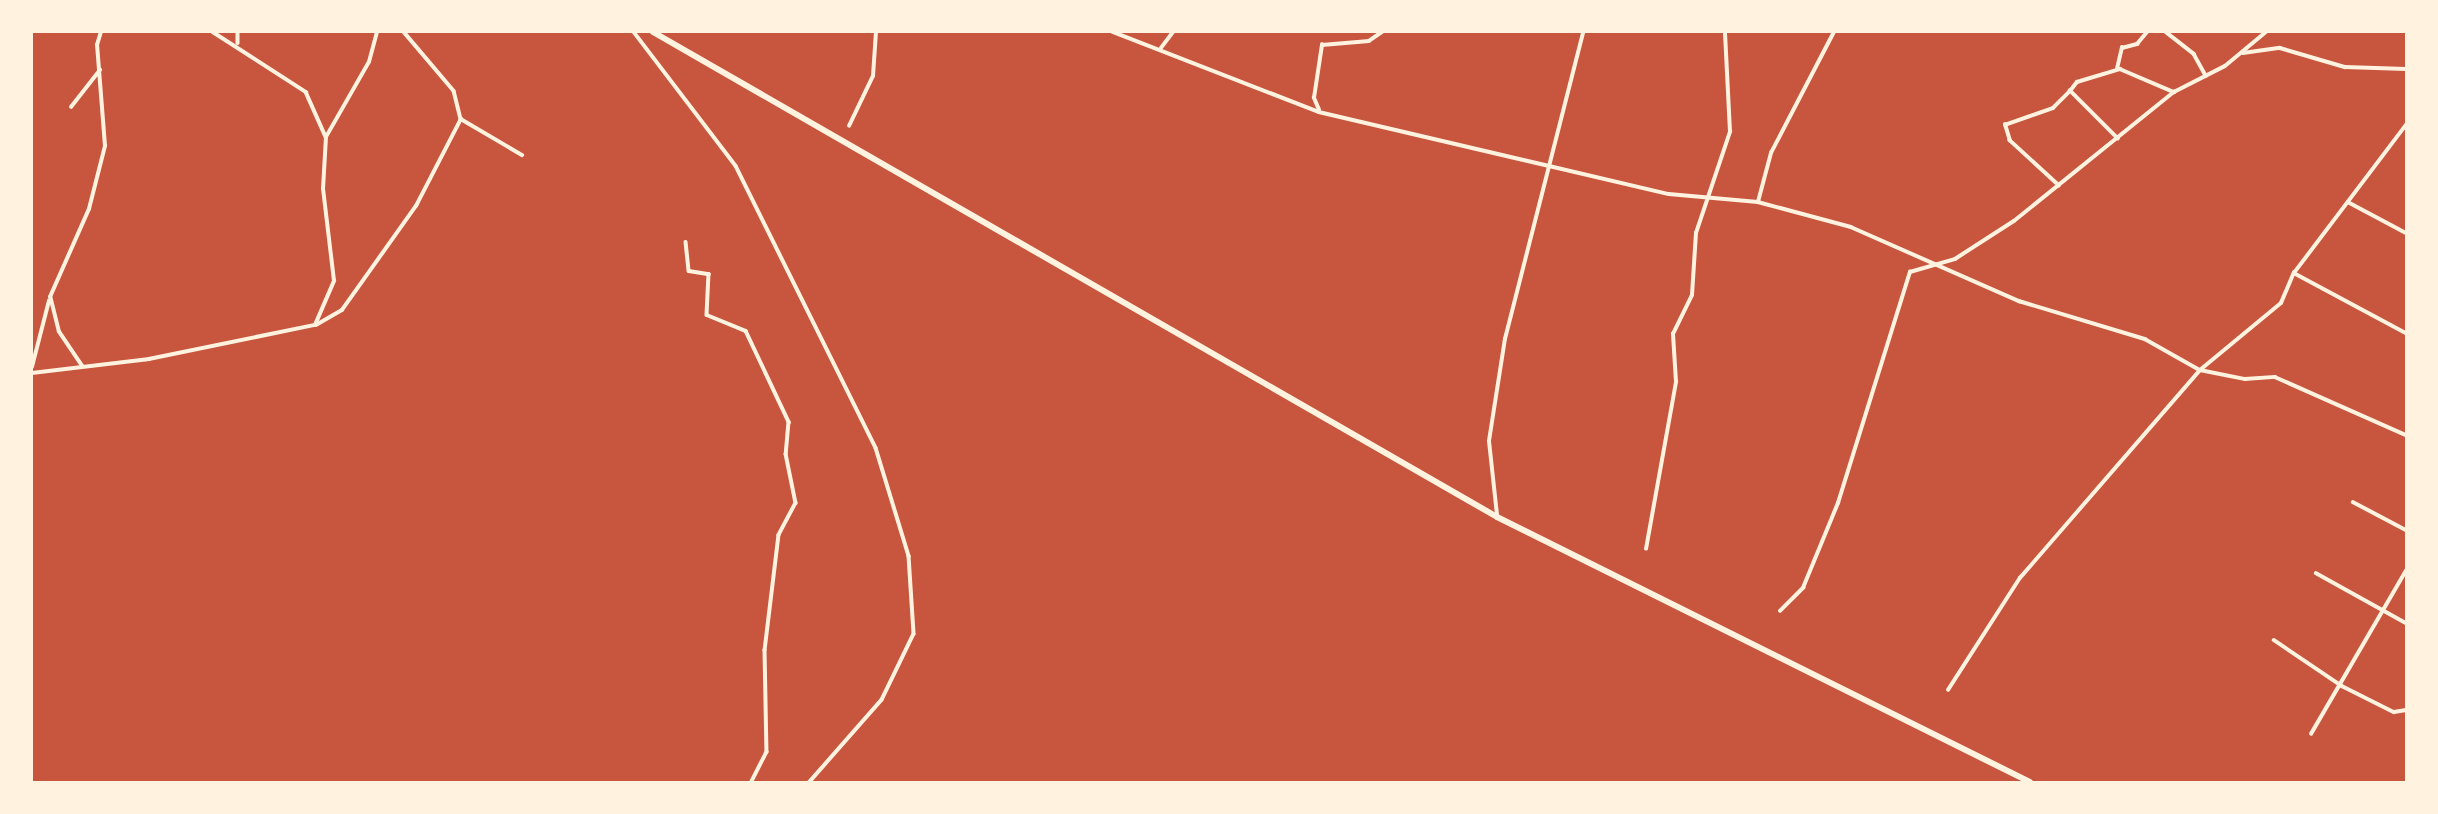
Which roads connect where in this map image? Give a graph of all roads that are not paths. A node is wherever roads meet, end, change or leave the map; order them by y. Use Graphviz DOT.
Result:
graph roads {
  1 [pos="101,32"];
  2 [pos="213,32"];
  3 [pos="238,32"];
  4 [pos="377,32"];
  5 [pos="404,32"];
  6 [pos="634,32"];
  7 [pos="653,32"];
  8 [pos="876,32"];
  9 [pos="1113,32"];
  10 [pos="1173,32"];
  11 [pos="1382,32"];
  12 [pos="1583,32"];
  13 [pos="1725,32"];
  14 [pos="1834,32"];
  15 [pos="2147,32"];
  16 [pos="2166,32"];
  17 [pos="2266,32"];
  18 [pos="238,43"];
  19 [pos="1161,48"];
  20 [pos="2241,53"];
  21 [pos="2116,69"];
  22 [pos="2406,69"];
  23 [pos="100,70"];
  24 [pos="2206,76"];
  25 [pos="2070,91"];
  26 [pos="2174,92"];
  27 [pos="71,107"];
  28 [pos="1320,112"];
  29 [pos="461,119"];
  30 [pos="2406,125"];
  31 [pos="849,126"];
  32 [pos="326,137"];
  33 [pos="2118,139"];
  34 [pos="522,155"];
  35 [pos="1545,163"];
  36 [pos="2059,186"];
  37 [pos="1709,200"];
  38 [pos="1758,202"];
  39 [pos="2348,202"];
  40 [pos="2406,233"];
  41 [pos="686,242"];
  42 [pos="1931,262"];
  43 [pos="2294,273"];
  44 [pos="50,298"];
  45 [pos="315,325"];
  46 [pos="2406,333"];
  47 [pos="82,366"];
  48 [pos="32,367"];
  49 [pos="2200,370"];
  50 [pos="32,373"];
  51 [pos="2406,435"];
  52 [pos="2353,502"];
  53 [pos="1497,517"];
  54 [pos="2406,530"];
  55 [pos="1646,549"];
  56 [pos="2406,571"];
  57 [pos="2316,573"];
  58 [pos="2384,610"];
  59 [pos="1780,611"];
  60 [pos="2406,623"];
  61 [pos="2274,640"];
  62 [pos="2342,687"];
  63 [pos="1948,690"];
  64 [pos="2406,710"];
  65 [pos="2311,734"];
  66 [pos="752,782"];
  67 [pos="810,782"];
  68 [pos="2030,782"];
  1 -- 23 [label="street"];
  2 -- 18 [label="street"];
  3 -- 18 [label="street"];
  4 -- 32 [label="street"];
  5 -- 29 [label="street"];
  6 -- 67 [label="street"];
  7 -- 53 [label="main road"];
  8 -- 31 [label="street"];
  9 -- 19 [label="street"];
  10 -- 19 [label="street"];
  11 -- 28 [label="street"];
  12 -- 35 [label="street"];
  13 -- 37 [label="street"];
  14 -- 38 [label="street"];
  15 -- 21 [label="street"];
  16 -- 24 [label="street"];
  17 -- 20 [label="street"];
  18 -- 32 [label="street"];
  19 -- 28 [label="street"];
  20 -- 22 [label="street"];
  20 -- 24 [label="street"];
  21 -- 25 [label="street"];
  21 -- 26 [label="street"];
  23 -- 27 [label="street"];
  23 -- 44 [label="street"];
  24 -- 26 [label="street"];
  25 -- 33 [label="street"];
  25 -- 36 [label="street"];
  26 -- 33 [label="street"];
  28 -- 35 [label="street"];
  29 -- 34 [label="street"];
  29 -- 45 [label="street"];
  30 -- 39 [label="street"];
  32 -- 45 [label="street"];
  33 -- 36 [label="street"];
  35 -- 37 [label="street"];
  35 -- 53 [label="street"];
  36 -- 42 [label="street"];
  37 -- 38 [label="street"];
  37 -- 55 [label="street"];
  38 -- 42 [label="street"];
  39 -- 40 [label="street"];
  39 -- 43 [label="street"];
  41 -- 66 [label="street"];
  42 -- 49 [label="street"];
  42 -- 59 [label="street"];
  43 -- 46 [label="street"];
  43 -- 49 [label="street"];
  44 -- 47 [label="street"];
  44 -- 48 [label="street"];
  45 -- 47 [label="street"];
  47 -- 50 [label="street"];
  49 -- 51 [label="street"];
  49 -- 63 [label="street"];
  52 -- 54 [label="street"];
  53 -- 68 [label="main road"];
  56 -- 58 [label="street"];
  57 -- 58 [label="street"];
  58 -- 60 [label="street"];
  58 -- 62 [label="street"];
  61 -- 62 [label="street"];
  62 -- 64 [label="street"];
  62 -- 65 [label="street"];
}
